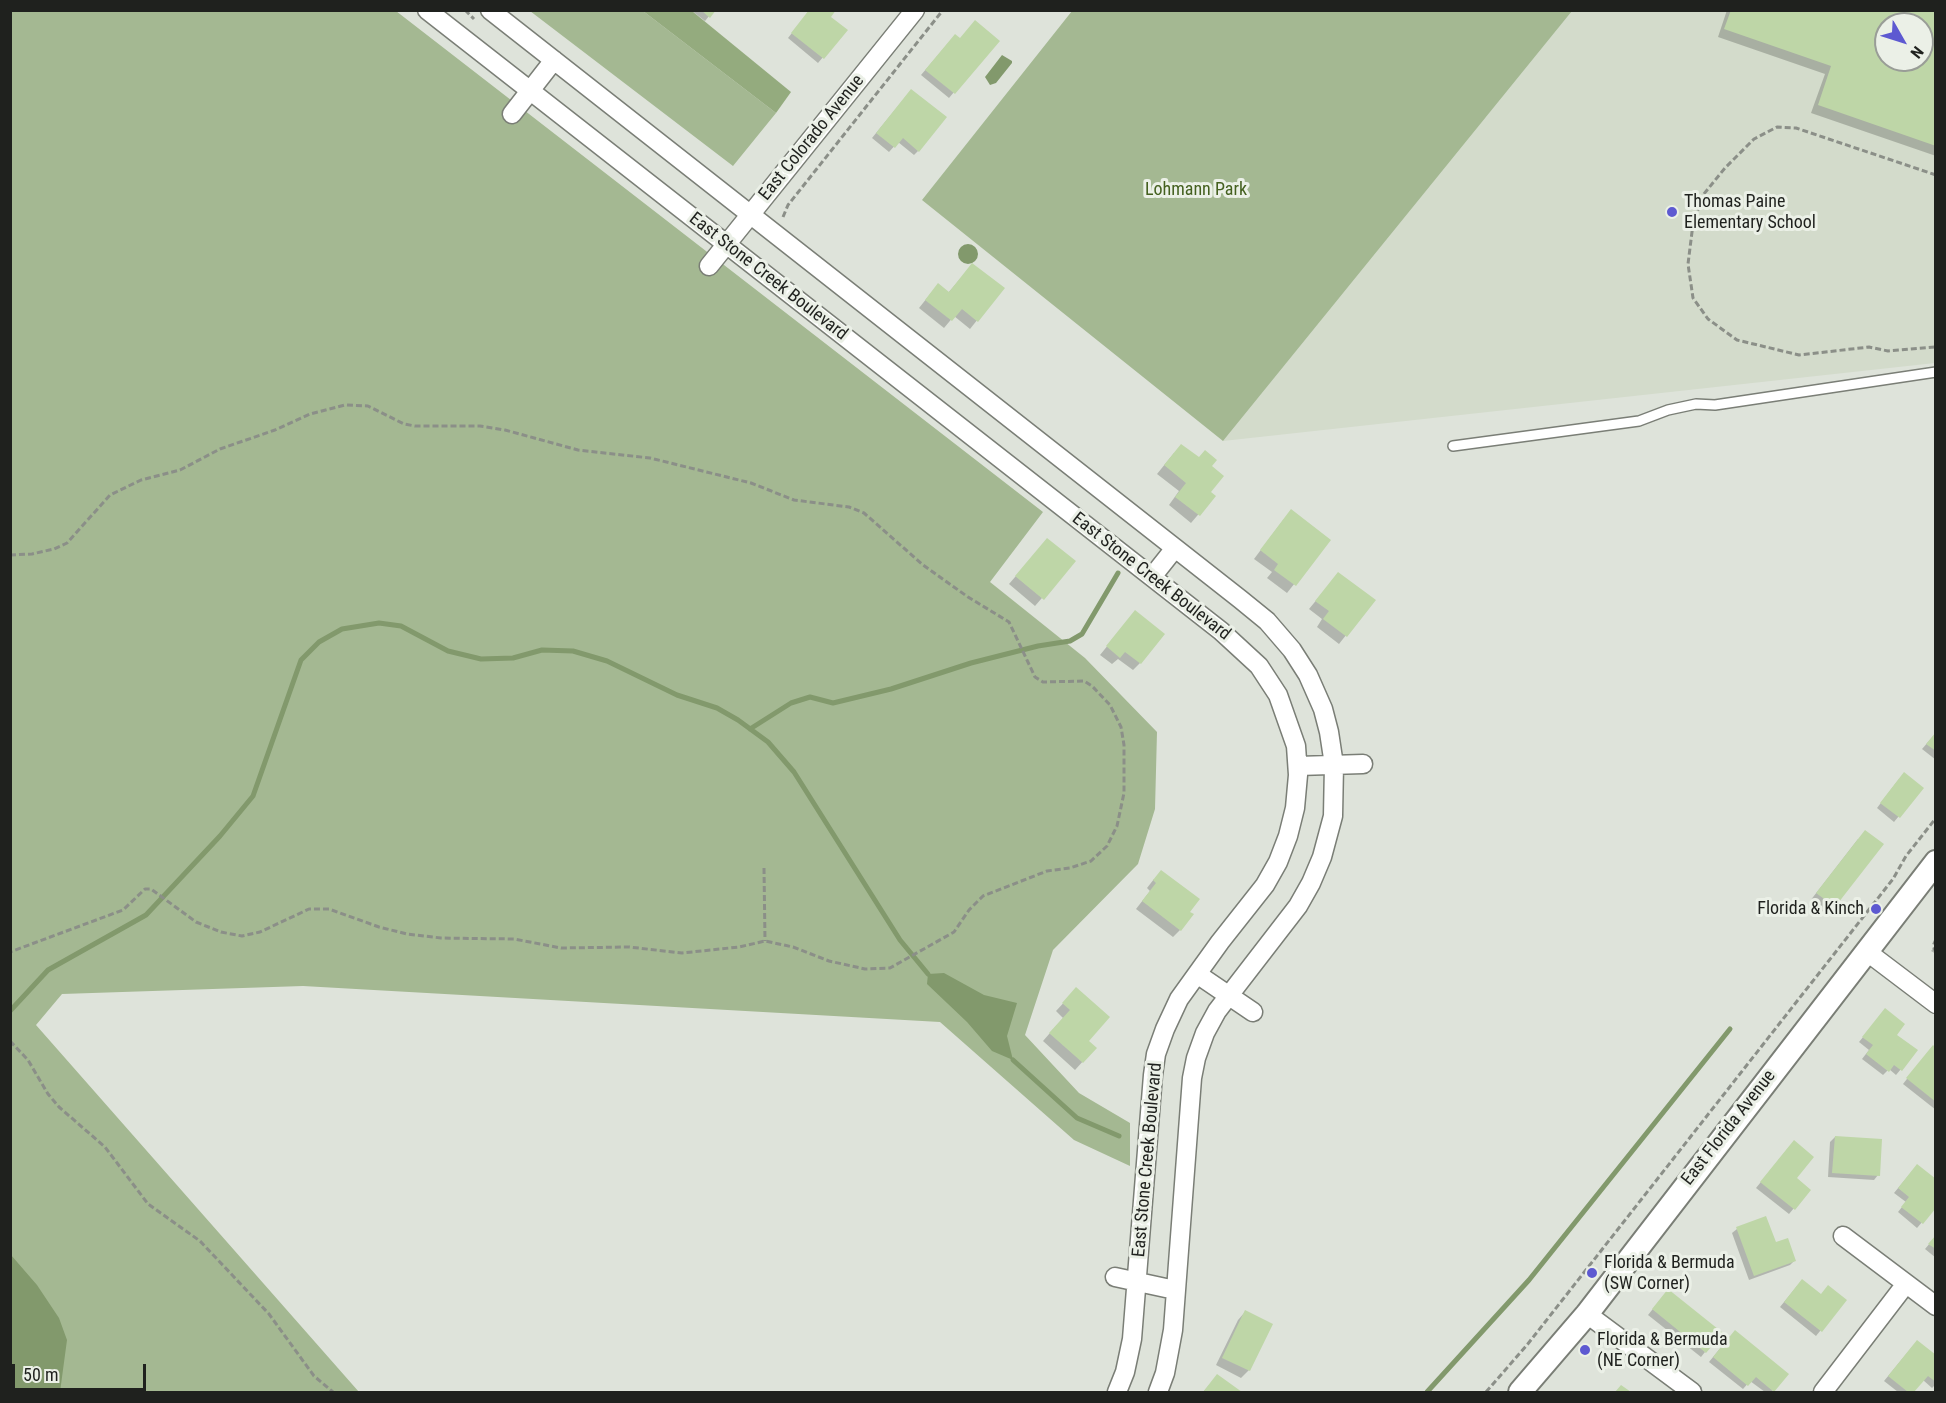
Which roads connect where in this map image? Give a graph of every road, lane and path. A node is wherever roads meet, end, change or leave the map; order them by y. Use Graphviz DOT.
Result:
graph roads {
  1 [pos="427,10"];
  2 [pos="490,10"];
  3 [pos="915,10"];
  4 [pos="943,10"];
  5 [pos="554,60"];
  6 [pos="530,92"];
  7 [pos="512,114"];
  8 [pos="1935,175"];
  9 [pos="751,213"];
  10 [pos="783,217"];
  11 [pos="726,244"];
  12 [pos="709,266"];
  13 [pos="1935,347"];
  14 [pos="1935,372"];
  15 [pos="1453,446"];
  16 [pos="1175,548"];
  17 [pos="10,555"];
  18 [pos="1152,577"];
  19 [pos="1363,764"];
  20 [pos="1334,765"];
  21 [pos="1298,766"];
  22 [pos="1935,818"];
  23 [pos="1935,862"];
  24 [pos="764,868"];
  25 [pos="1935,939"];
  26 [pos="765,941"];
  27 [pos="1866,951"];
  28 [pos="10,952"];
  29 [pos="1935,952"];
  30 [pos="1197,974"];
  31 [pos="1227,995"];
  32 [pos="1935,1005"];
  33 [pos="1253,1012"];
  34 [pos="10,1041"];
  35 [pos="1843,1236"];
  36 [pos="1115,1277"];
  37 [pos="1138,1282"];
  38 [pos="1905,1284"];
  39 [pos="1175,1290"];
  40 [pos="1935,1306"];
  41 [pos="1587,1314"];
  42 [pos="333,1392"];
  43 [pos="1117,1392"];
  44 [pos="1158,1392"];
  45 [pos="1486,1392"];
  46 [pos="1520,1392"];
  47 [pos="1692,1392"];
  48 [pos="1823,1392"];
  1 -- 6 [label="street, East Stone Creek Boulevard"];
  2 -- 5 [label="street, East Stone Creek Boulevard"];
  3 -- 9 [label="street, East Colorado Avenue"];
  4 -- 10 [label="path"];
  5 -- 6 [label="street"];
  5 -- 9 [label="street, East Stone Creek Boulevard"];
  6 -- 7 [label="street"];
  6 -- 11 [label="street, East Stone Creek Boulevard"];
  8 -- 13 [label="path"];
  9 -- 11 [label="street, East Colorado Avenue"];
  9 -- 16 [label="street, East Stone Creek Boulevard"];
  11 -- 12 [label="street, East Colorado Avenue"];
  11 -- 18 [label="street, East Stone Creek Boulevard"];
  14 -- 15 [label="lane"];
  16 -- 18 [label="street"];
  16 -- 20 [label="street, East Stone Creek Boulevard"];
  17 -- 26 [label="path"];
  18 -- 21 [label="street, East Stone Creek Boulevard"];
  19 -- 20 [label="street"];
  20 -- 21 [label="street"];
  20 -- 31 [label="street, East Stone Creek Boulevard"];
  21 -- 30 [label="street, East Stone Creek Boulevard"];
  22 -- 45 [label="path"];
  23 -- 27 [label="street, East Florida Avenue"];
  24 -- 26 [label="path"];
  25 -- 29 [label="path"];
  26 -- 28 [label="path"];
  27 -- 32 [label="street"];
  27 -- 41 [label="street, East Florida Avenue"];
  30 -- 31 [label="street"];
  30 -- 37 [label="street, East Stone Creek Boulevard"];
  31 -- 33 [label="street"];
  31 -- 39 [label="street, East Stone Creek Boulevard"];
  34 -- 42 [label="path"];
  35 -- 38 [label="street"];
  36 -- 37 [label="street"];
  37 -- 39 [label="street"];
  37 -- 43 [label="street, East Stone Creek Boulevard"];
  38 -- 40 [label="street"];
  38 -- 48 [label="street"];
  39 -- 44 [label="street, East Stone Creek Boulevard"];
  41 -- 46 [label="street, East Florida Avenue"];
  41 -- 47 [label="street"];
}
